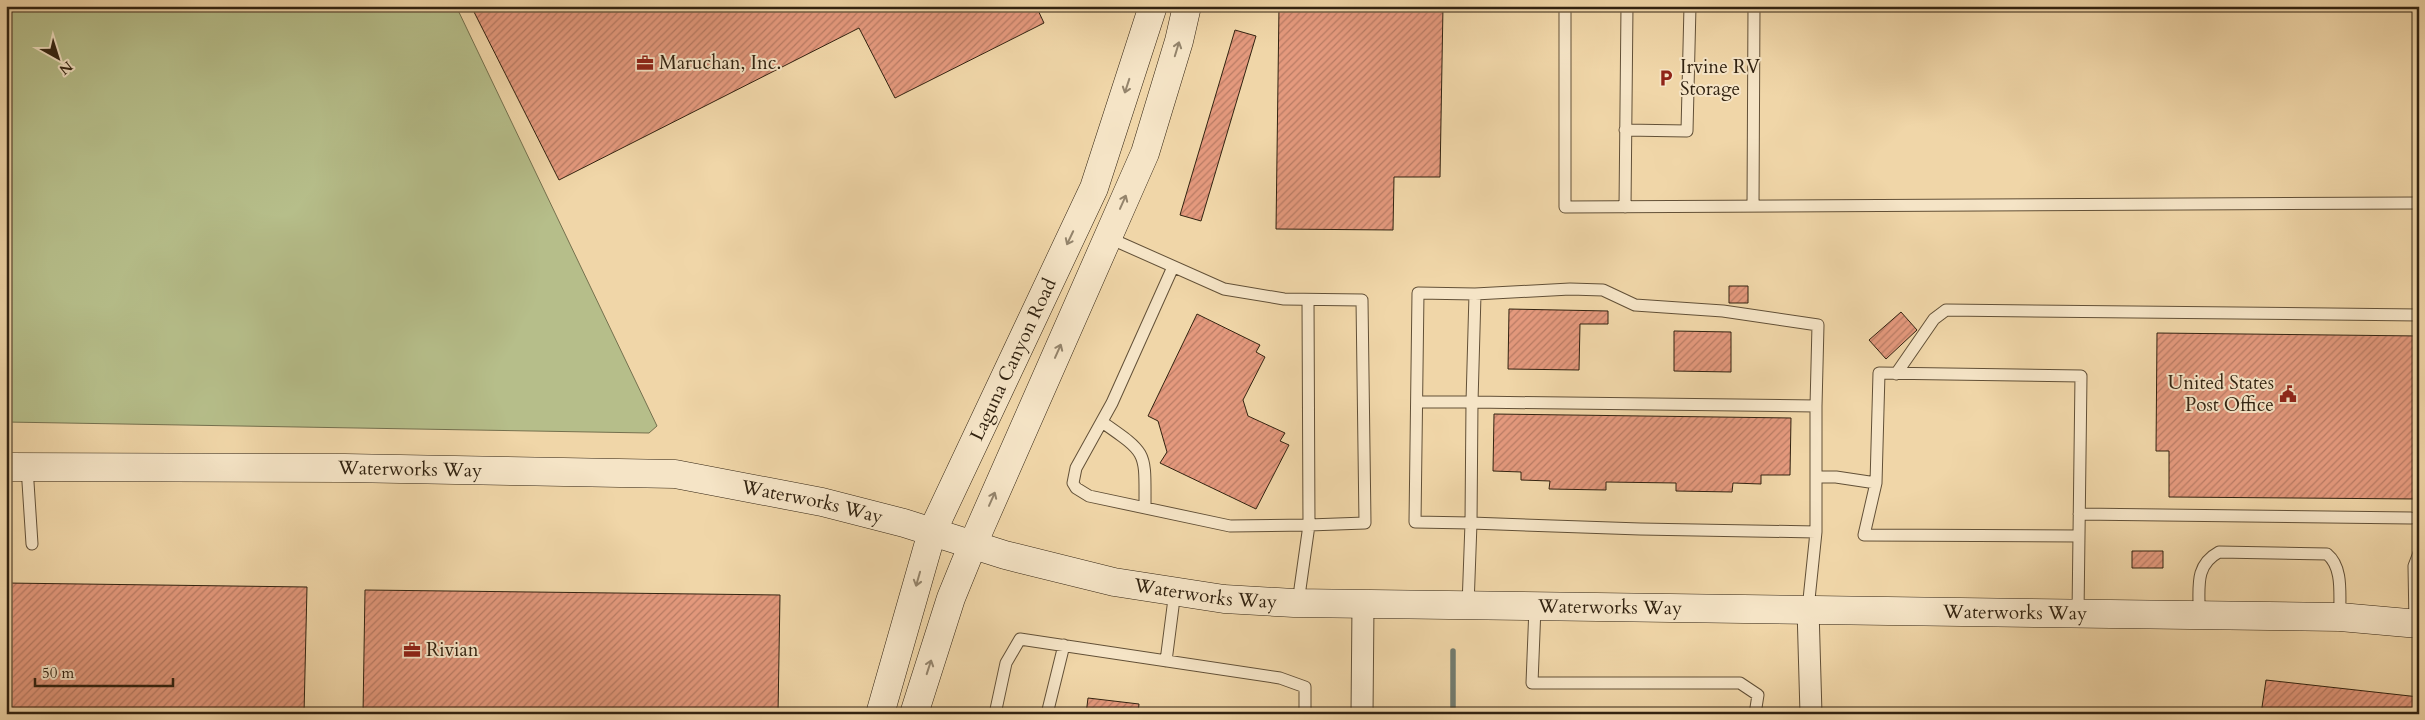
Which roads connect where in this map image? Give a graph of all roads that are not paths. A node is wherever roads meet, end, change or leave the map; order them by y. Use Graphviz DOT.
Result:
graph roads {
  1 [pos="1153,6"];
  2 [pos="1187,6"];
  3 [pos="1565,6"];
  4 [pos="1627,6"];
  5 [pos="1690,6"];
  6 [pos="1754,6"];
  7 [pos="1625,130"];
  8 [pos="2418,203"];
  9 [pos="1753,206"];
  10 [pos="1625,207"];
  11 [pos="1108,237"];
  12 [pos="1173,267"];
  13 [pos="1474,294"];
  14 [pos="1308,300"];
  15 [pos="2419,315"];
  16 [pos="1896,374"];
  17 [pos="1418,402"];
  18 [pos="1472,402"];
  19 [pos="1816,406"];
  20 [pos="1102,422"];
  21 [pos="17,467"];
  22 [pos="1816,477"];
  23 [pos="1876,483"];
  24 [pos="1145,506"];
  25 [pos="2079,514"];
  26 [pos="2411,518"];
  27 [pos="1471,523"];
  28 [pos="1309,525"];
  29 [pos="932,532"];
  30 [pos="1816,532"];
  31 [pos="2079,536"];
  32 [pos="32,544"];
  33 [pos="972,544"];
  34 [pos="2419,554"];
  35 [pos="1175,591"];
  36 [pos="1298,604"];
  37 [pos="1363,606"];
  38 [pos="1468,606"];
  39 [pos="1535,607"];
  40 [pos="1808,609"];
  41 [pos="2078,615"];
  42 [pos="2199,616"];
  43 [pos="2340,617"];
  44 [pos="2417,624"];
  45 [pos="1064,645"];
  46 [pos="1166,661"];
  47 [pos="880,714"];
  48 [pos="914,714"];
  49 [pos="995,714"];
  50 [pos="1047,714"];
  51 [pos="1305,714"];
  52 [pos="1362,714"];
  53 [pos="1755,714"];
  54 [pos="1810,714"];
  1 -- 29 [label="street, Laguna Canyon Road, one-way"];
  11 -- 2 [label="street, Laguna Canyon Road, one-way"];
  3 -- 10 [label="lane"];
  4 -- 7 [label="lane"];
  5 -- 7 [label="lane"];
  6 -- 9 [label="lane"];
  7 -- 10 [label="lane"];
  8 -- 9 [label="lane"];
  9 -- 10 [label="lane"];
  11 -- 12 [label="lane"];
  33 -- 11 [label="street, Laguna Canyon Road, one-way"];
  12 -- 14 [label="lane"];
  12 -- 20 [label="lane"];
  13 -- 17 [label="lane"];
  13 -- 18 [label="lane"];
  13 -- 19 [label="lane"];
  14 -- 28 [label="lane"];
  14 -- 28 [label="lane"];
  15 -- 16 [label="lane"];
  16 -- 23 [label="lane"];
  16 -- 25 [label="lane"];
  17 -- 18 [label="lane"];
  17 -- 27 [label="lane"];
  18 -- 19 [label="lane"];
  18 -- 27 [label="lane"];
  19 -- 22 [label="lane"];
  20 -- 24 [label="lane"];
  20 -- 24 [label="lane"];
  21 -- 29 [label="street, Waterworks Way"];
  21 -- 32 [label="lane"];
  22 -- 23 [label="lane"];
  22 -- 30 [label="lane"];
  23 -- 31 [label="lane"];
  24 -- 28 [label="lane"];
  25 -- 26 [label="lane"];
  25 -- 31 [label="lane"];
  27 -- 30 [label="lane"];
  27 -- 38 [label="lane"];
  28 -- 36 [label="lane"];
  29 -- 33 [label="street, Waterworks Way"];
  29 -- 47 [label="street, Laguna Canyon Road, one-way"];
  30 -- 40 [label="lane"];
  31 -- 41 [label="lane"];
  33 -- 35 [label="street, Waterworks Way"];
  48 -- 33 [label="street, Laguna Canyon Road, one-way"];
  34 -- 44 [label="lane"];
  35 -- 36 [label="street, Waterworks Way"];
  35 -- 46 [label="lane"];
  36 -- 37 [label="street, Waterworks Way"];
  37 -- 38 [label="street, Waterworks Way"];
  37 -- 52 [label="street"];
  38 -- 39 [label="street, Waterworks Way"];
  39 -- 40 [label="street, Waterworks Way"];
  39 -- 53 [label="lane"];
  40 -- 41 [label="street, Waterworks Way"];
  40 -- 54 [label="street"];
  41 -- 42 [label="street, Waterworks Way"];
  42 -- 43 [label="street, Waterworks Way"];
  42 -- 43 [label="lane"];
  43 -- 44 [label="street, Waterworks Way"];
  45 -- 46 [label="lane"];
  45 -- 49 [label="lane"];
  45 -- 50 [label="lane"];
  46 -- 51 [label="lane"];
}
